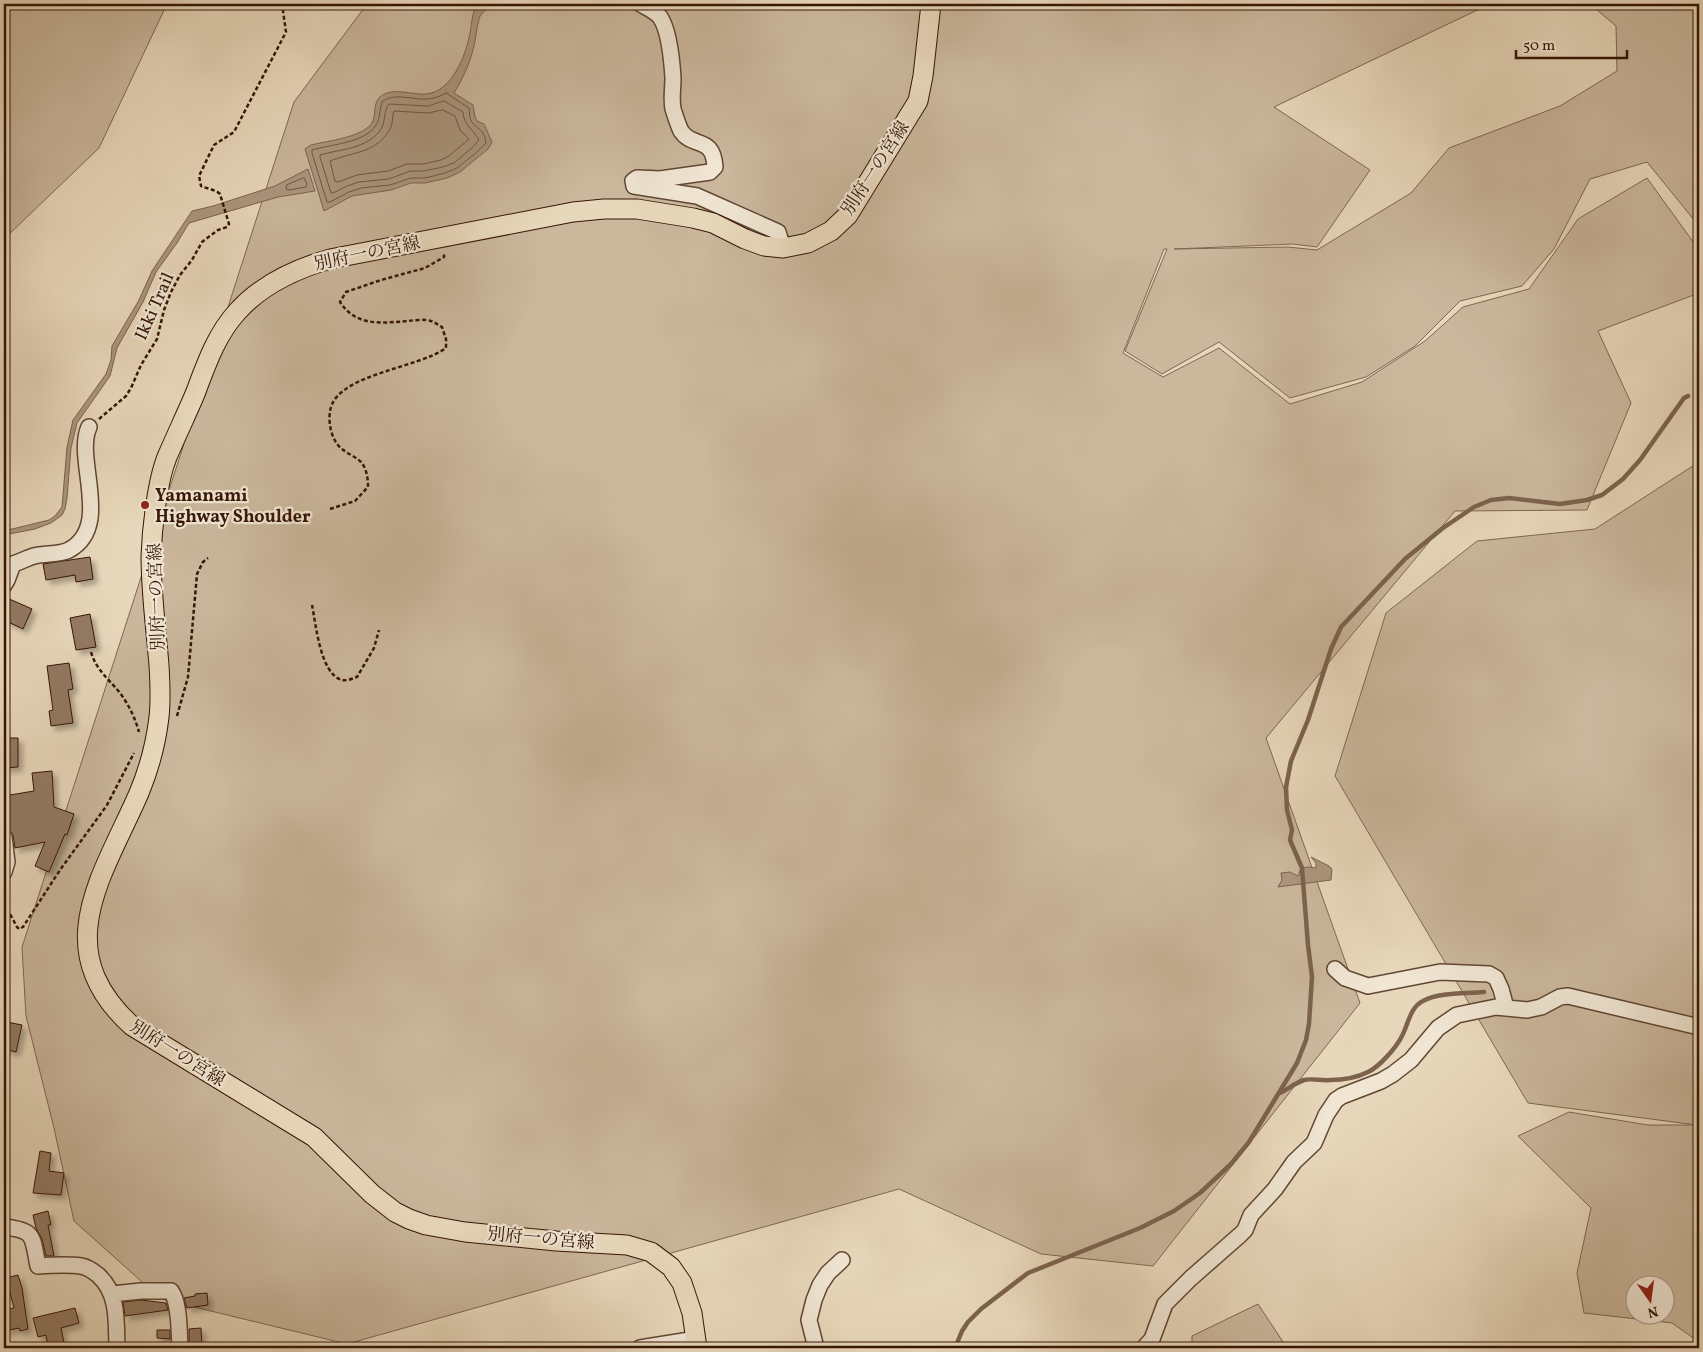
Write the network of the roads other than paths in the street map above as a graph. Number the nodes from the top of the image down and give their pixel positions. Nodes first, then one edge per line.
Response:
1 (641, 4) edge
2 (931, 4) edge
3 (783, 248) junction
4 (90, 427) road end
5 (4, 585) edge
6 (4, 837) edge
7 (4, 872) edge
8 (1335, 969) dead end
9 (1506, 1008) junction
10 (1699, 1027) edge
11 (4, 1227) edge
12 (842, 1260) dead end
13 (112, 1294) junction
14 (697, 1343) edge
15 (117, 1348) edge
16 (180, 1348) edge
17 (640, 1348) edge
18 (816, 1348) edge
19 (1144, 1348) edge

1 - 3 street
2 - 3 main road, 別府一の宮線
3 - 14 main road, 別府一の宮線
4 - 5 street
6 - 7 street
8 - 9 street
9 - 10 street
9 - 19 street
11 - 13 street
12 - 18 street
13 - 15 street
13 - 16 street
14 - 17 street

